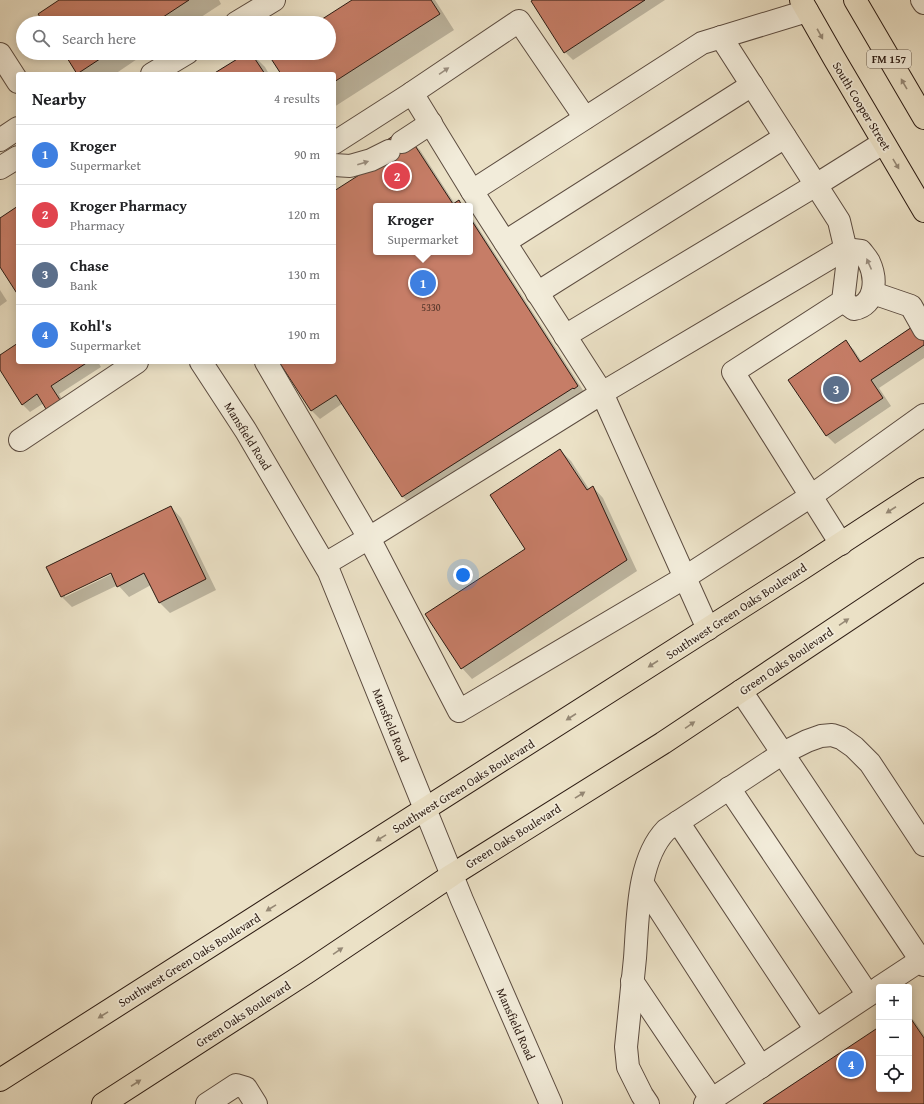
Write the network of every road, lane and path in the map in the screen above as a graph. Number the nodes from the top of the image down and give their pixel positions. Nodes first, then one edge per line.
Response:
1 (855, 0) edge
2 (922, 0) edge
3 (266, 2) edge
4 (924, 3) edge
5 (804, 5) edge
6 (246, 16) edge
7 (721, 37) junction
8 (0, 54) edge
9 (175, 60) edge
10 (155, 72) edge
11 (16, 79) edge
12 (752, 85) junction
13 (412, 93) junction
14 (585, 118) junction
15 (924, 118) edge
16 (431, 123) junction
17 (16, 129) edge
18 (785, 137) junction
19 (0, 140) edge
20 (336, 142) edge
21 (884, 143) junction
22 (16, 158) edge
23 (336, 165) edge
24 (0, 168) edge
25 (816, 185) junction
26 (472, 191) junction
27 (924, 211) edge
28 (505, 242) junction
29 (846, 249) junction
30 (537, 292) junction
31 (873, 293) junction
32 (843, 301) junction
33 (924, 329) edge
34 (565, 336) junction
35 (134, 364) edge
36 (202, 364) edge
37 (267, 364) edge
38 (602, 393) junction
39 (924, 414) edge
40 (20, 440) dead end
41 (924, 489) edge
42 (811, 496) junction
43 (369, 538) junction
44 (841, 544) junction
45 (325, 564) junction
46 (923, 571) edge
47 (684, 578) junction
48 (708, 629) junction
49 (741, 691) junction
50 (783, 753) junction
51 (730, 788) junction
52 (426, 809) junction
53 (678, 822) junction
54 (921, 834) edge
55 (452, 875) junction
56 (643, 884) junction
57 (923, 961) edge
58 (632, 981) junction
59 (886, 984) edge
60 (876, 990) edge
61 (816, 1030) junction
62 (761, 1067) junction
63 (0, 1080) edge
64 (111, 1102) edge
65 (709, 1102) edge
66 (207, 1104) edge
67 (256, 1104) edge
68 (551, 1104) edge
69 (648, 1104) edge

15 -> 1 main road, FM 157
2 - 4 street
3 - 6 street
5 - 7 street
5 -> 21 main road, South Cooper Street
7 - 12 street
7 - 14 street
8 - 11 street
9 - 10 street
12 - 18 street
12 - 28 street
13 -> 14 street
13 - 16 street
13 - 20 street
14 - 26 street
23 -> 16 street
16 - 26 street
17 - 19 street
18 - 25 street
18 - 30 street
21 - 25 street
21 -> 27 main road, South Cooper Street
22 - 24 street
25 - 29 street
25 - 34 street
26 - 28 street
28 - 30 street
31 -> 29 street
29 - 32 street
29 - 38 street
30 - 34 street
31 - 32 street
31 - 33 street
32 - 42 street
34 - 38 street
35 - 40 street
36 - 45 street, Mansfield Road
37 - 43 street
38 - 43 street
38 - 47 street
39 - 42 street
41 -> 44 main road, Southwest Green Oaks Boulevard
42 - 44 street
42 - 47 street
43 - 45 street
43 - 47 street
44 - 48 main road, Southwest Green Oaks Boulevard
45 - 52 street, Mansfield Road
49 -> 46 main road, Green Oaks Boulevard
47 - 48 street
48 -> 52 main road, Southwest Green Oaks Boulevard
49 - 50 street
55 -> 49 main road, Green Oaks Boulevard
50 - 51 street
50 - 54 street
50 - 57 street
51 - 53 street
51 - 60 street
52 - 55 street, Mansfield Road
52 -> 63 main road, Southwest Green Oaks Boulevard
53 - 56 street
53 - 61 street
64 -> 55 main road, Green Oaks Boulevard
55 - 68 street, Mansfield Road
56 - 58 street
56 - 62 street
57 - 59 street
58 - 65 street
58 - 69 street
60 - 61 street
61 - 62 street
62 - 65 street
66 - 67 street

